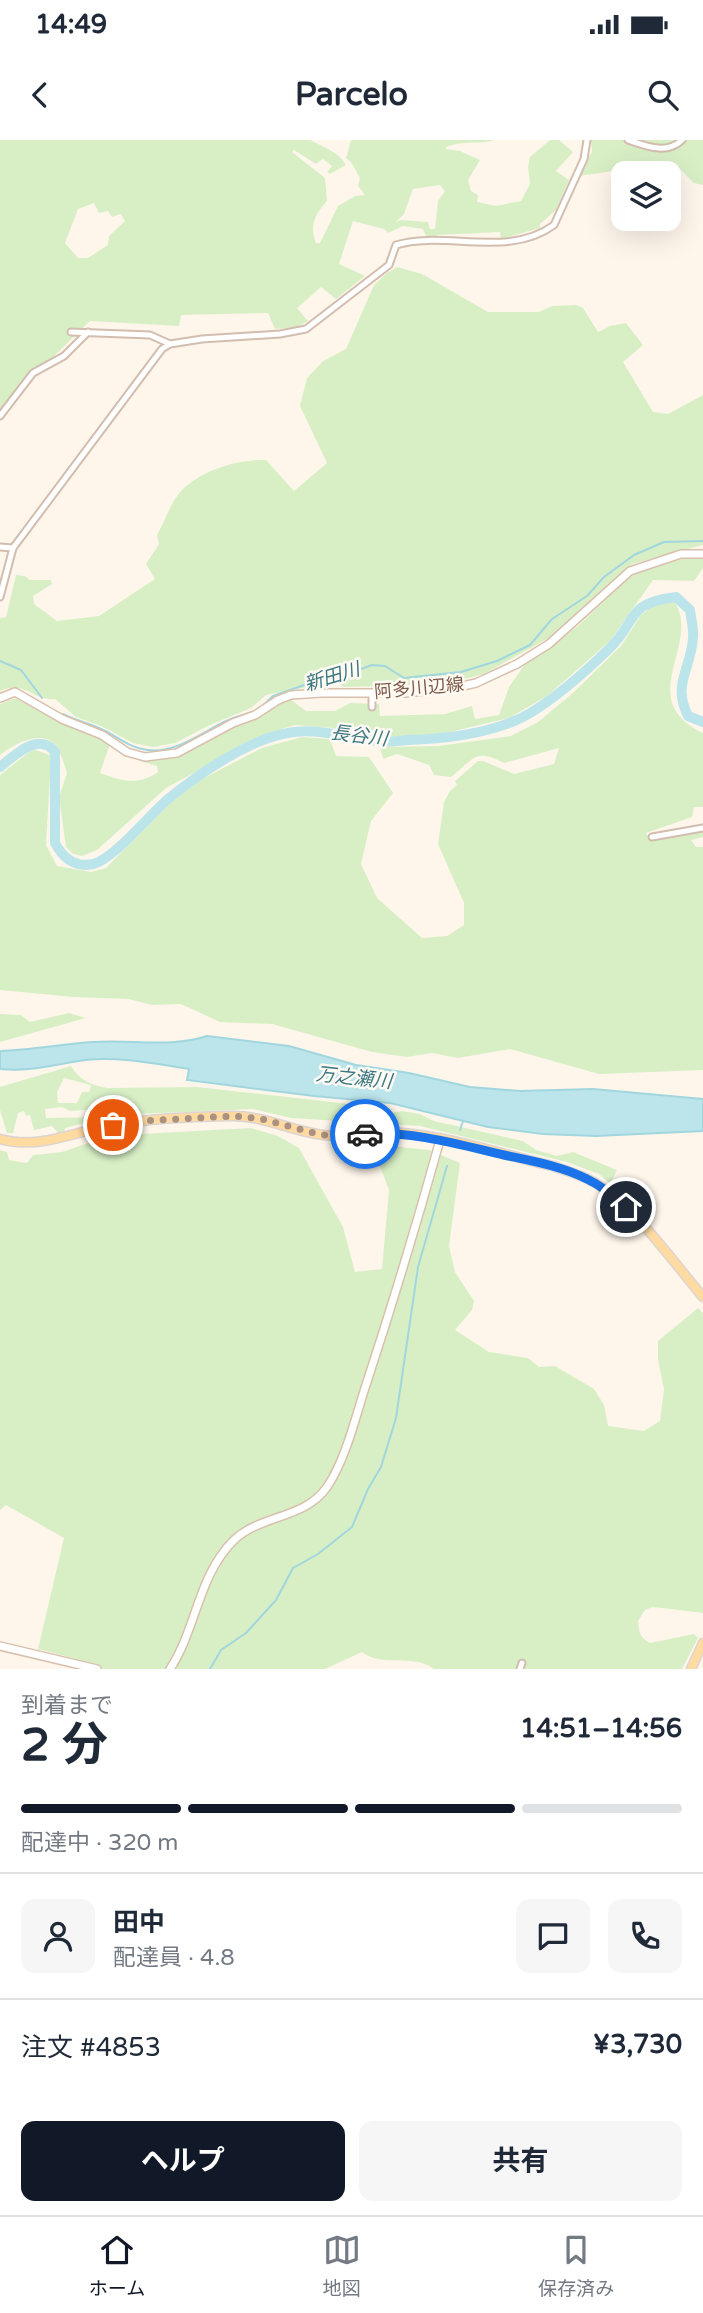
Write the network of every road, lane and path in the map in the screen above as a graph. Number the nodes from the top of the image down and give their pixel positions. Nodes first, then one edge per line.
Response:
1 (587, 140) edge
2 (628, 140) edge
3 (682, 140) edge
4 (71, 332) dead end
5 (88, 332) junction
6 (170, 344) junction
7 (0, 415) edge
8 (0, 547) edge
9 (13, 548) junction
10 (703, 554) edge
11 (0, 597) edge
12 (372, 693) junction
13 (0, 698) edge
14 (372, 707) dead end
15 (703, 828) edge
16 (652, 837) dead end
17 (0, 1139) edge
18 (440, 1140) junction
19 (703, 1297) edge
20 (703, 1643) edge
21 (0, 1646) edge
22 (74, 1667) edge
23 (97, 1669) edge
24 (170, 1669) edge
25 (691, 1669) edge

1 - 6 street
2 - 3 street
4 - 5 street
5 - 6 street
5 - 7 street
6 - 9 street
8 - 9 street
9 - 11 street
10 - 12 main road, 阿多川辺線
12 - 13 main road, 阿多川辺線
12 - 14 street
15 - 16 street
17 - 18 main road
18 - 19 main road
18 - 24 main road
20 - 25 main road
21 - 22 main road
22 - 23 main road

